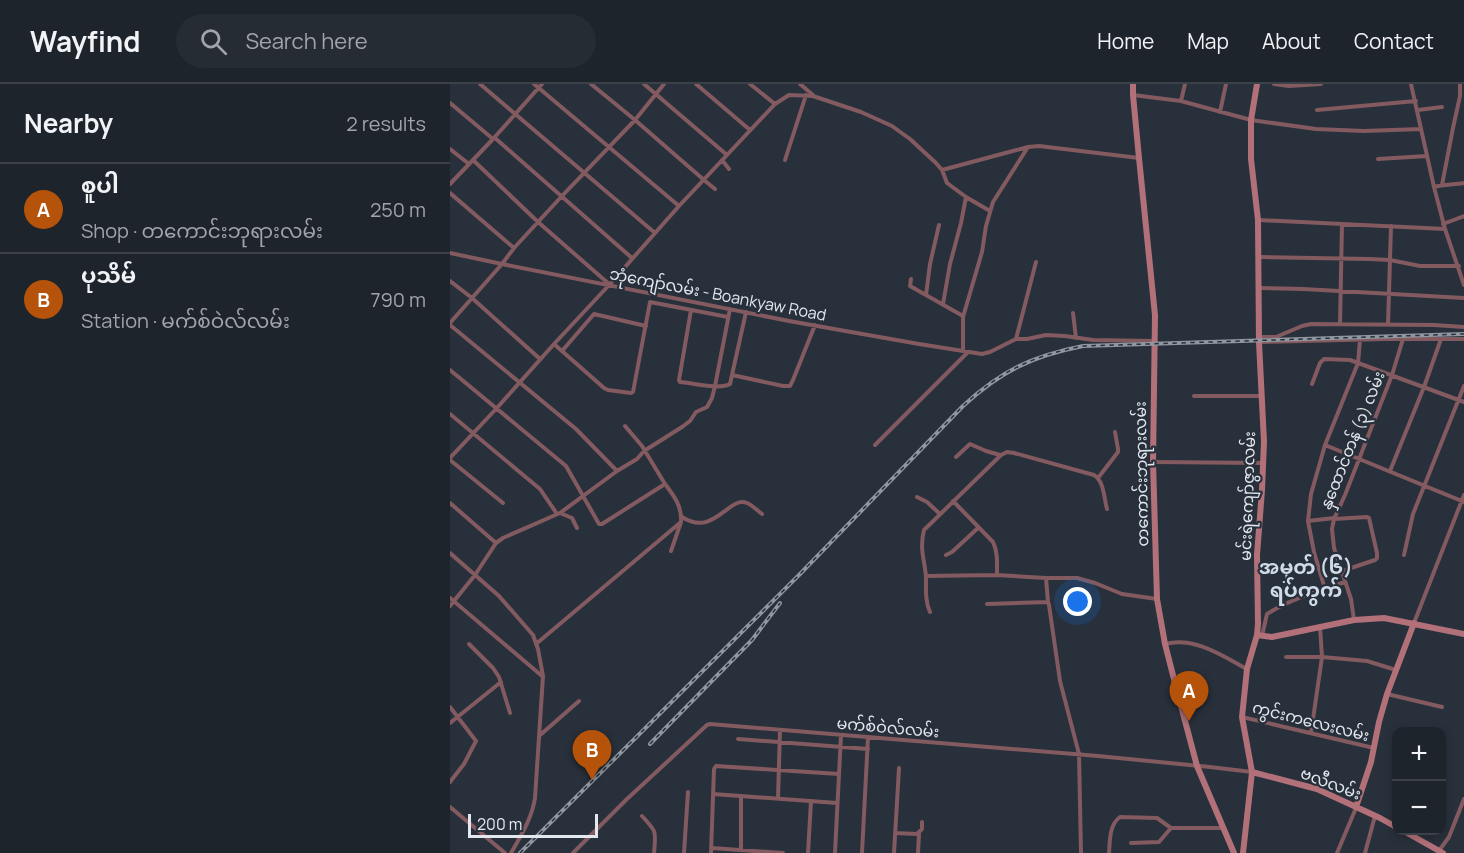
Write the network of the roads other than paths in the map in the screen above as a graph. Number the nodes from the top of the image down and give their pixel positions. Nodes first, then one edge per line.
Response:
1 (480, 84) edge
2 (591, 84) edge
3 (644, 84) edge
4 (664, 84) edge
5 (696, 84) edge
6 (750, 84) edge
7 (800, 84) edge
8 (1133, 84) edge
9 (1185, 84) edge
10 (1226, 84) edge
11 (1257, 84) edge
12 (1274, 84) edge
13 (1322, 84) edge
14 (1411, 84) edge
15 (1460, 84) edge
16 (538, 85) edge
17 (656, 94) junction
18 (806, 95) junction
19 (1133, 95) junction
20 (813, 96) junction
21 (1181, 101) junction
22 (1416, 101) junction
23 (450, 103) edge
24 (775, 104) junction
25 (1442, 107) dead end
26 (1317, 110) dead end
27 (1418, 110) junction
28 (1220, 112) junction
29 (516, 114) junction
30 (635, 120) junction
31 (1251, 120) junction
32 (1421, 129) junction
33 (750, 130) junction
34 (494, 139) junction
35 (609, 147) junction
36 (1028, 147) junction
37 (450, 149) edge
38 (727, 155) junction
39 (1427, 156) junction
40 (1138, 158) junction
41 (1378, 159) dead end
42 (722, 160) junction
43 (785, 160) dead end
44 (471, 162) junction
45 (729, 169) dead end
46 (942, 170) junction
47 (585, 173) junction
48 (704, 180) junction
49 (1464, 183) edge
50 (450, 184) edge
51 (1442, 185) junction
52 (1434, 187) junction
53 (715, 189) dead end
54 (450, 193) edge
55 (561, 197) junction
56 (966, 197) junction
57 (679, 206) junction
58 (990, 211) junction
59 (1464, 216) edge
60 (1257, 220) junction
61 (538, 222) junction
62 (1342, 224) junction
63 (1443, 224) junction
64 (939, 225) dead end
65 (1391, 226) junction
66 (1445, 229) junction
67 (655, 233) junction
68 (514, 248) junction
69 (450, 253) edge
70 (632, 258) junction
71 (1258, 258) junction
72 (1341, 258) junction
73 (1390, 260) junction
74 (1036, 262) dead end
75 (502, 264) junction
76 (1459, 266) junction
77 (911, 279) dead end
78 (450, 281) edge
79 (610, 285) junction
80 (1464, 285) edge
81 (1258, 288) junction
82 (1340, 292) junction
83 (652, 293) junction
84 (1389, 294) junction
85 (926, 295) junction
86 (472, 298) junction
87 (1464, 298) edge
88 (651, 302) junction
89 (943, 304) junction
90 (587, 308) junction
91 (730, 309) junction
92 (691, 310) junction
93 (746, 312) junction
94 (1073, 313) dead end
95 (594, 314) junction
96 (963, 316) junction
97 (728, 317) junction
98 (450, 324) edge
99 (1340, 324) junction
100 (815, 325) junction
101 (1388, 325) junction
102 (646, 326) junction
103 (1464, 327) edge
104 (1076, 338) junction
105 (1016, 339) junction
106 (1259, 339) junction
107 (1360, 339) junction
108 (1403, 339) junction
109 (1441, 339) junction
110 (1464, 339) edge
111 (1154, 341) junction
112 (554, 344) junction
113 (562, 351) junction
114 (966, 352) junction
115 (540, 359) junction
116 (1358, 363) junction
117 (450, 370) edge
118 (732, 375) junction
119 (1392, 375) junction
120 (520, 383) junction
121 (1312, 384) dead end
122 (715, 386) junction
123 (1464, 386) edge
124 (1424, 387) junction
125 (1194, 396) dead end
126 (1262, 396) junction
127 (1462, 401) edge
128 (496, 409) junction
129 (450, 414) edge
130 (625, 426) dead end
131 (1115, 432) dead end
132 (473, 434) junction
133 (875, 445) dead end
134 (1325, 445) junction
135 (644, 451) junction
136 (1001, 455) junction
137 (956, 457) dead end
138 (450, 459) edge
139 (1359, 460) junction
140 (1153, 462) junction
141 (1264, 463) junction
142 (617, 471) junction
143 (1390, 471) junction
144 (1098, 478) junction
145 (665, 484) junction
146 (1424, 486) junction
147 (1464, 495) edge
148 (582, 496) junction
149 (918, 497) dead end
150 (952, 501) junction
151 (1463, 501) edge
152 (450, 503) edge
153 (503, 503) dead end
154 (1107, 509) dead end
155 (558, 513) junction
156 (762, 514) dead end
157 (940, 514) junction
158 (682, 519) junction
159 (1334, 519) junction
160 (1308, 521) junction
161 (577, 528) dead end
162 (978, 528) junction
163 (496, 543) junction
164 (671, 551) dead end
165 (450, 553) edge
166 (946, 555) dead end
167 (1404, 555) dead end
168 (1342, 571) junction
169 (475, 575) junction
170 (997, 575) junction
171 (926, 576) junction
172 (1046, 578) junction
173 (1346, 582) junction
174 (1325, 589) junction
175 (1157, 599) junction
176 (452, 600) edge
177 (1048, 602) junction
178 (987, 604) dead end
179 (450, 606) edge
180 (930, 612) dead end
181 (1354, 620) junction
182 (1414, 623) junction
183 (1320, 627) junction
184 (1464, 633) edge
185 (1259, 636) junction
186 (469, 644) dead end
187 (536, 644) junction
188 (1166, 644) junction
189 (1286, 657) dead end
190 (1322, 657) junction
191 (1247, 669) junction
192 (1396, 670) junction
193 (543, 676) junction
194 (501, 682) junction
195 (1387, 694) junction
196 (579, 701) dead end
197 (450, 707) edge
198 (1442, 707) dead end
199 (510, 713) dead end
200 (458, 716) junction
201 (1242, 717) junction
202 (450, 723) edge
203 (780, 730) junction
204 (1311, 732) junction
205 (842, 735) junction
206 (538, 736) junction
207 (868, 737) junction
208 (738, 739) dead end
209 (779, 741) junction
210 (840, 748) junction
211 (868, 749) junction
212 (1374, 749) junction
213 (1079, 754) junction
214 (1197, 766) junction
215 (899, 768) dead end
216 (779, 770) junction
217 (1252, 772) junction
218 (839, 774) junction
219 (450, 782) edge
220 (688, 792) dead end
221 (713, 794) junction
222 (741, 796) junction
223 (778, 799) junction
224 (1464, 799) edge
225 (810, 801) junction
226 (837, 803) junction
227 (450, 807) edge
228 (1356, 807) junction
229 (642, 816) dead end
230 (1375, 816) junction
231 (922, 822) dead end
232 (1392, 825) edge
233 (1171, 828) junction
234 (1224, 828) junction
235 (895, 833) junction
236 (919, 833) junction
237 (1409, 835) edge
238 (1131, 843) dead end
239 (741, 850) junction
240 (711, 851) edge
241 (1439, 852) edge
242 (505, 853) edge
243 (511, 853) edge
244 (573, 853) edge
245 (654, 853) edge
246 (684, 853) edge
247 (783, 853) edge
248 (808, 853) edge
249 (835, 853) edge
250 (862, 853) edge
251 (894, 853) edge
252 (918, 853) edge
253 (1081, 853) edge
254 (1109, 853) edge
255 (1234, 853) edge
256 (1243, 853) edge
257 (1337, 853) edge
258 (1365, 853) edge

1 - 29 street
2 - 30 street
3 - 17 street
4 - 17 street
5 - 33 street
6 - 24 street
7 - 20 street
8 - 19 street, တကောင်းဘုရားလမ်း
9 - 21 street
10 - 28 street
11 - 31 street, မင်းရဲကျော်ဇွာလမ်း
12 - 13 street
14 - 22 street
15 - 51 street
16 - 29 street
16 - 35 street
17 - 30 street
17 - 38 street
18 - 20 street
18 - 24 street
18 - 43 street
19 - 21 street
19 - 40 street, တကောင်းဘုရားလမ်း
20 - 46 street
21 - 28 street
22 - 26 street
22 - 27 street
23 - 34 street
24 - 33 street
25 - 27 street
27 - 32 street
28 - 31 street
29 - 34 street
29 - 47 street
30 - 35 street
30 - 48 street
31 - 32 street
31 - 60 street, မင်းရဲကျော်ဇွာလမ်း
32 - 39 street
33 - 38 street
34 - 44 street
34 - 55 street
35 - 47 street
35 - 57 street
36 - 40 street
36 - 46 street
36 - 58 street
37 - 44 street
38 - 42 street
39 - 41 street
39 - 52 street
40 - 111 street, တကောင်းဘုရားလမ်း
42 - 45 street
42 - 48 street
44 - 50 street
44 - 61 street
46 - 56 street
47 - 55 street
47 - 67 street
48 - 53 street
48 - 57 street
49 - 51 street
51 - 52 street
52 - 63 street
54 - 68 street
55 - 61 street
55 - 70 street
56 - 58 street
56 - 89 street
57 - 67 street
58 - 96 street
59 - 63 street
60 - 62 street
60 - 71 street, မင်းရဲကျော်ဇွာလမ်း
61 - 68 street
61 - 79 street
62 - 65 street
62 - 72 street
63 - 66 street
64 - 85 street
65 - 66 street
65 - 73 street
66 - 76 street
67 - 70 street
68 - 75 street
69 - 75 street, ဘုံကျော်လမ်း - Boankyaw Road
70 - 79 street
71 - 72 street
71 - 81 street, မင်းရဲကျော်ဇွာလမ်း
72 - 73 street
72 - 82 street
73 - 76 street
73 - 84 street
74 - 105 street
75 - 79 street, ဘုံကျော်လမ်း - Boankyaw Road
75 - 86 street
76 - 80 street
77 - 85 street
78 - 86 street
79 - 83 street, ဘုံကျော်လမ်း - Boankyaw Road
79 - 90 street
81 - 82 street
81 - 106 street, မင်းရဲကျော်ဇွာလမ်း
82 - 84 street
82 - 99 street
83 - 88 street
83 - 91 street, ဘုံကျော်လမ်း - Boankyaw Road
84 - 87 street
84 - 101 street
85 - 89 street
86 - 98 street
86 - 115 street
88 - 92 street
88 - 102 street
89 - 96 street
90 - 95 street
90 - 112 street
91 - 93 street, ဘုံကျော်လမ်း - Boankyaw Road
91 - 97 street
92 - 97 street
92 - 122 street
93 - 100 street, ဘုံကျော်လမ်း - Boankyaw Road
93 - 118 street
94 - 104 street
95 - 102 street
95 - 113 street
96 - 114 street
97 - 122 street
98 - 120 street
99 - 101 street
99 - 106 street
100 - 114 street, ဘုံကျော်လမ်း - Boankyaw Road
100 - 118 street
101 - 103 street
102 - 113 street
104 - 105 street
104 - 111 street
105 - 114 street, ဘုံကျော်လမ်း - Boankyaw Road
106 - 107 street
106 - 126 street, မင်းရဲကျော်ဇွာလမ်း
107 - 108 street
107 - 116 street
108 - 109 street
108 - 119 street, နှထောင်တန် (၃) လမ်း
109 - 110 street
109 - 124 street
111 - 140 street, တကောင်းဘုရားလမ်း
112 - 113 street
112 - 115 street
114 - 133 street
115 - 120 street
116 - 119 street
116 - 121 street
116 - 134 street
117 - 128 street
118 - 122 street
119 - 124 street
119 - 139 street, နှထောင်တန် (၃) လမ်း
120 - 128 street
120 - 142 street
122 - 135 street
123 - 127 street
124 - 127 street
124 - 143 street
125 - 126 street
126 - 141 street, မင်းရဲကျော်ဇွာလမ်း
127 - 146 street
128 - 132 street
128 - 148 street
129 - 132 street
130 - 135 street
131 - 144 street
132 - 138 street
132 - 155 street
134 - 139 street
134 - 160 street
135 - 142 street
135 - 145 street
136 - 137 street
136 - 144 street
136 - 150 street
138 - 153 street
139 - 143 street
139 - 159 street, နှထောင်တန် (၃) လမ်း
140 - 141 street
140 - 175 street, တကောင်းဘုရားလမ်း
141 - 185 street, မင်းရဲကျော်ဇွာလမ်း
142 - 148 street
143 - 146 street
144 - 154 street
145 - 148 street
145 - 158 street
146 - 151 street
146 - 167 street
147 - 151 street
148 - 155 street
149 - 157 street
150 - 157 street
150 - 162 street
151 - 182 street
152 - 163 street
155 - 161 street
155 - 163 street
156 - 158 street
157 - 171 street
158 - 164 street
158 - 187 street
159 - 160 street
159 - 168 street, နှထောင်တန် (၃) လမ်း
159 - 168 street
160 - 174 street
162 - 166 street
162 - 170 street
163 - 169 street
165 - 169 street
168 - 173 street, နှထောင်တန် (၃) လမ်း
169 - 176 street
169 - 187 street
170 - 171 street
170 - 172 street
171 - 180 street
172 - 175 street
172 - 177 street
173 - 174 street
173 - 181 street, နှထောင်တန် (၃) လမ်း
174 - 185 street
175 - 188 street, တကောင်းဘုရားလမ်း
176 - 179 street
176 - 193 street
177 - 178 street
177 - 213 street
181 - 182 street
181 - 183 street
182 - 184 street
182 - 192 street
183 - 185 street
183 - 190 street
185 - 191 street, မင်းရဲကျော်ဇွာလမ်း
186 - 194 street
187 - 193 street
188 - 191 street
188 - 214 street, တကောင်းဘုရားလမ်း
189 - 190 street
190 - 192 street
190 - 204 street
191 - 201 street, မင်းရဲကျော်ဇွာလမ်း
192 - 195 street
193 - 206 street
194 - 199 street
194 - 200 street
195 - 198 street
195 - 212 street
196 - 206 street
197 - 200 street
200 - 202 street
200 - 219 street
201 - 204 street, ကွင်းကလေးလမ်း
201 - 217 street, မင်းရဲကျော်ဇွာလမ်း
203 - 205 street, မက်စ်ဝဲလ်လမ်း
203 - 209 street
203 - 244 street, မက်စ်ဝဲလ်လမ်း
204 - 212 street, ကွင်းကလေးလမ်း
205 - 207 street, မက်စ်ဝဲလ်လမ်း
205 - 210 street
206 - 243 street
207 - 211 street
207 - 213 street, မက်စ်ဝဲလ်လမ်း
208 - 209 street
209 - 210 street
209 - 216 street
210 - 211 street
210 - 218 street
211 - 250 street
212 - 228 street
213 - 214 street, မက်စ်ဝဲလ်လမ်း
213 - 253 street
214 - 217 street, မက်စ်ဝဲလ်လမ်း
214 - 234 street, တကောင်းဘုရားလမ်း
215 - 235 street
216 - 218 street
216 - 221 street
216 - 223 street
217 - 228 street, ဗလီလမ်း
217 - 256 street, မင်းရဲကျော်ဇွာလမ်း
218 - 226 street
220 - 246 street
221 - 222 street
221 - 240 street
222 - 223 street
222 - 239 street
223 - 225 street
224 - 241 street
225 - 226 street
225 - 248 street
226 - 249 street
227 - 242 street
228 - 230 street, ဗလီလမ်း
228 - 257 street
229 - 245 street
230 - 232 street, ဗလီလမ်း
230 - 258 street
231 - 236 street
233 - 234 street
233 - 238 street
233 - 254 street
234 - 255 street, တကောင်းဘုရားလမ်း
235 - 236 street
235 - 251 street
236 - 252 street
237 - 241 street
239 - 240 street
239 - 247 street

